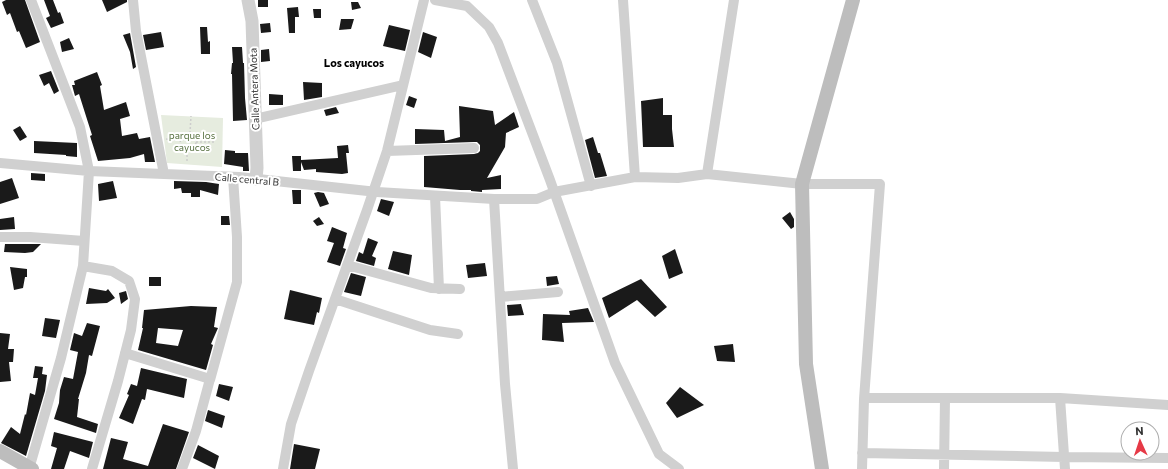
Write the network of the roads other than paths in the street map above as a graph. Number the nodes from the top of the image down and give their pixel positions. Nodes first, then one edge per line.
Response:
1 (31, 0) edge
2 (133, 0) edge
3 (248, 0) edge
4 (424, 0) edge
5 (435, 0) edge
6 (532, 0) edge
7 (623, 0) edge
8 (734, 0) edge
9 (853, 0) edge
10 (403, 85) junction
11 (255, 119) junction
12 (474, 148) dead end
13 (387, 152) junction
14 (0, 163) edge
15 (90, 171) junction
16 (164, 174) junction
17 (707, 174) junction
18 (233, 177) junction
19 (636, 177) junction
20 (256, 179) junction
21 (802, 184) junction
22 (591, 186) junction
23 (554, 192) junction
24 (435, 196) junction
25 (494, 199) junction
26 (0, 237) edge
27 (84, 241) junction
28 (347, 265) junction
29 (82, 266) junction
30 (439, 289) junction
31 (460, 289) dead end
32 (558, 292) dead end
33 (500, 298) junction
34 (334, 300) junction
35 (458, 334) dead end
36 (125, 353) junction
37 (210, 380) junction
38 (864, 398) junction
39 (945, 398) junction
40 (1060, 398) junction
41 (1168, 405) edge
42 (0, 450) edge
43 (862, 453) junction
44 (1064, 458) junction
45 (1168, 458) edge
46 (31, 469) edge
47 (92, 469) edge
48 (182, 469) edge
49 (282, 469) edge
50 (513, 469) edge
51 (679, 469) edge
52 (822, 469) edge
53 (862, 469) edge
54 (944, 469) edge
55 (1064, 469) edge

1 - 15 street
2 - 16 street
3 - 11 street, Calle Antera Mota
4 - 10 street
5 - 23 street
6 - 22 street
7 - 19 street
8 - 17 street
9 - 21 main road
10 - 11 street
10 - 13 street
11 - 20 street, Calle Antera Mota
12 - 13 street
13 - 28 street
14 - 15 street, Calle central B
15 - 16 street, Calle central B
15 - 27 street
16 - 18 street, Calle central B
17 - 19 street, Calle central B
17 - 21 street, Calle central B
18 - 20 street, Calle central B
18 - 37 street
19 - 22 street, Calle central B
20 - 24 street, Calle central B
21 - 38 street, Calle central B
21 - 52 main road
22 - 23 street, Calle central B
23 - 25 street, Calle central B
23 - 51 street
24 - 25 street, Calle central B
24 - 30 street
25 - 33 street
26 - 27 street
27 - 29 street
28 - 30 street
28 - 34 street
29 - 36 street
29 - 46 street
30 - 31 street
32 - 33 street
33 - 50 street
34 - 35 street
34 - 49 street
36 - 37 street
36 - 47 street
37 - 48 street
38 - 39 street
38 - 43 street
39 - 40 street
39 - 54 street
40 - 41 street
40 - 44 street
42 - 46 main road
43 - 44 street
43 - 53 street
44 - 45 street
44 - 55 street

